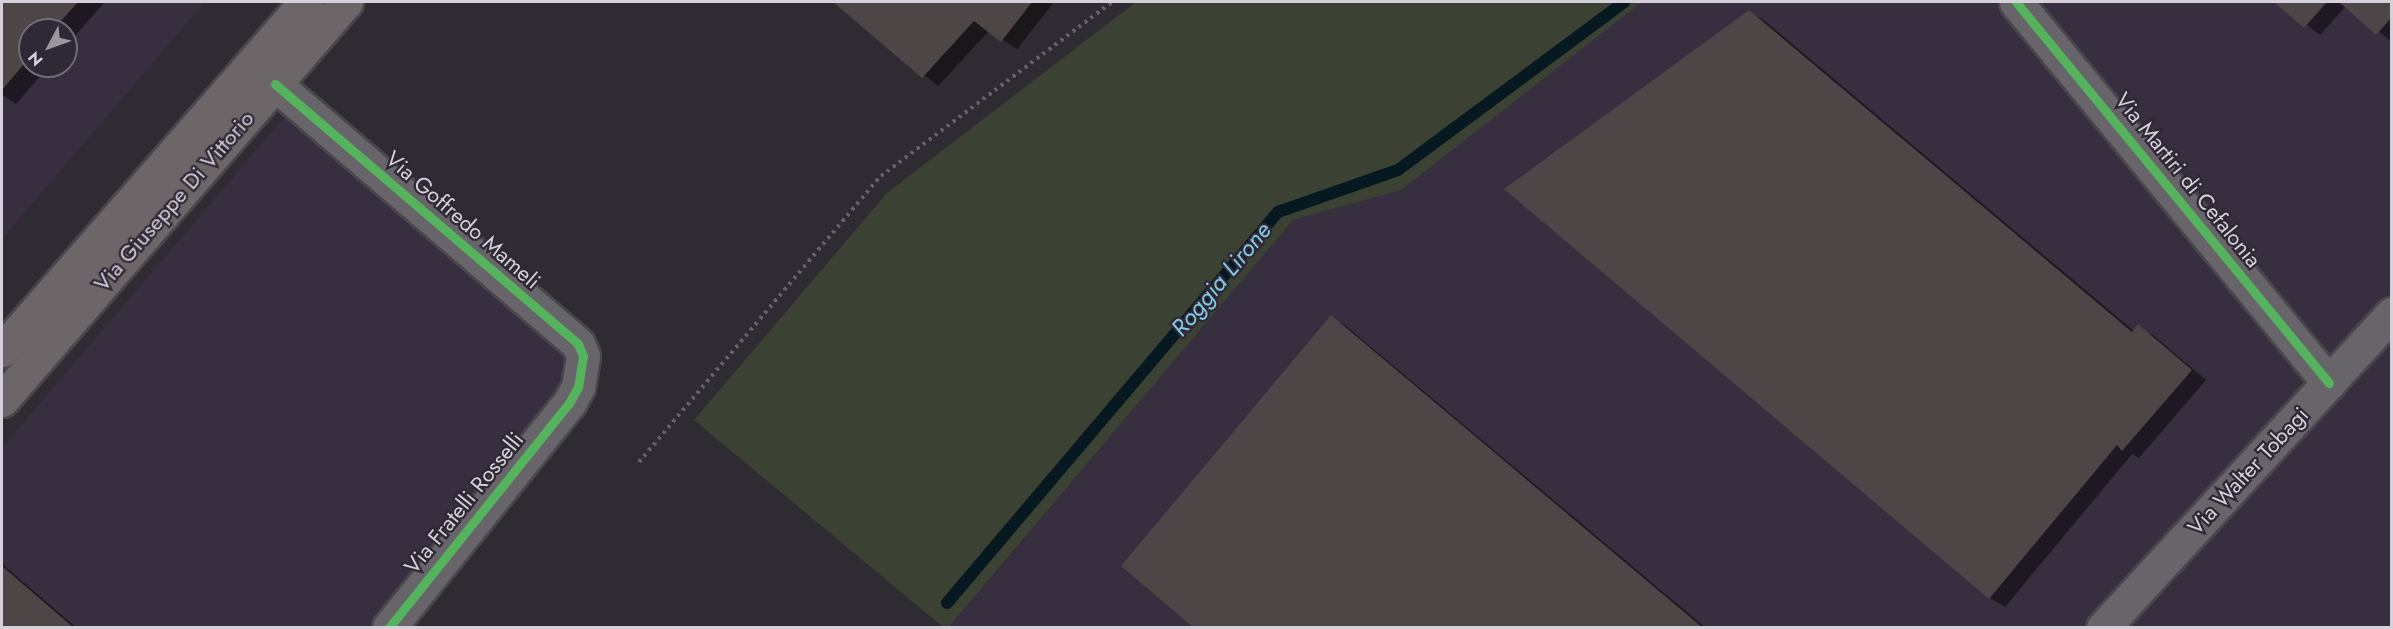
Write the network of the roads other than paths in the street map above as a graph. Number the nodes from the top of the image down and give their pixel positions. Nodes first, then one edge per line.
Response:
1 (306, 2) edge
2 (346, 2) edge
3 (2016, 2) edge
4 (275, 84) junction
5 (2391, 314) edge
6 (2, 350) edge
7 (2329, 383) junction
8 (2, 400) edge
9 (569, 403) joint
10 (389, 627) edge
11 (2103, 627) edge

1 - 6 main road, Via Giuseppe Di Vittorio
2 - 4 main road, Via Giuseppe Di Vittorio
3 - 7 street, Via Martiri di Cefalonia
4 - 8 main road, Via Giuseppe Di Vittorio
4 - 9 street, Via Goffredo Mameli
5 - 7 street, Via Walter Tobagi
7 - 11 street, Via Walter Tobagi
9 - 10 street, Via Fratelli Rosselli

